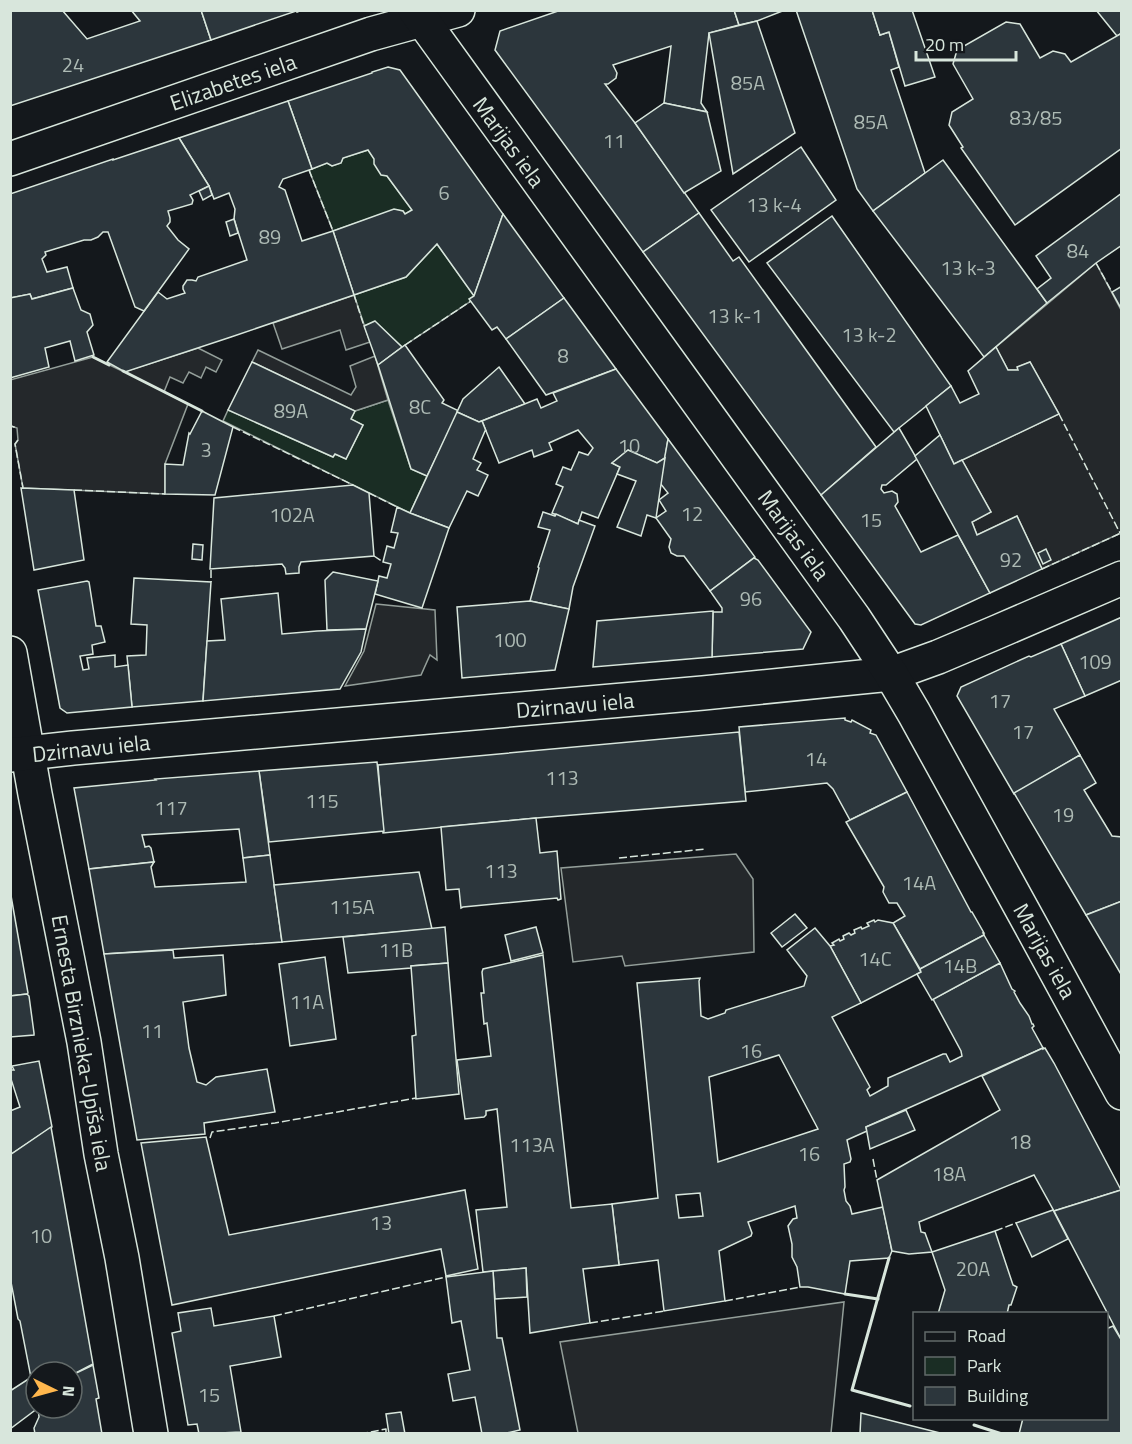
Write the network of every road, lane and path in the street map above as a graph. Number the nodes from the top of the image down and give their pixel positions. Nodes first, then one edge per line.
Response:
1 (458, 10) edge
2 (418, 15) edge
3 (10, 159) edge
4 (1122, 578) edge
5 (10, 653) edge
6 (891, 674) junction
7 (20, 755) edge
8 (1122, 1093) edge
9 (151, 1434) edge

1 - 2 street, Elizabetes iela
2 - 3 street, Elizabetes iela
2 - 6 street, Marijas iela
4 - 6 street, Dzirnavu iela
5 - 7 street, Ernesta Birznieka-Upīša iela
6 - 7 street, Dzirnavu iela
6 - 8 street, Marijas iela
7 - 9 street, Ernesta Birznieka-Upīša iela

